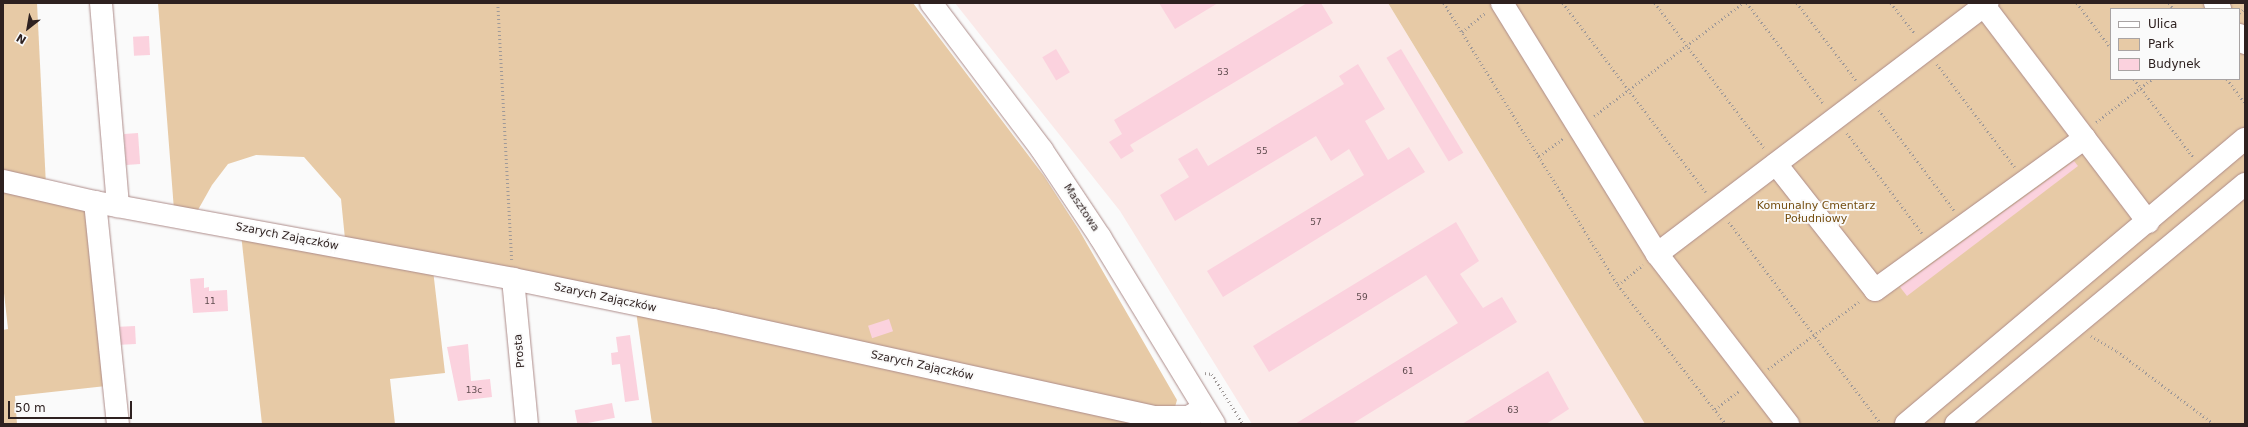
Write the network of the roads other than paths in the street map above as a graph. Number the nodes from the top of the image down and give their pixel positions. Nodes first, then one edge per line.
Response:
1 (101, 3) edge
2 (931, 3) edge
3 (1985, 4) edge
4 (1496, 5) edge
5 (2083, 135) junction
6 (2245, 139) edge
7 (1776, 164) junction
8 (3, 181) edge
9 (2245, 184) edge
10 (95, 202) junction
11 (118, 206) junction
12 (2148, 222) junction
13 (1657, 254) junction
14 (513, 279) junction
15 (1209, 416) edge
16 (118, 424) edge
17 (527, 424) edge
18 (1788, 424) edge
19 (1906, 424) edge
20 (1956, 424) edge

1 - 11 street
2 - 15 street, Masztowa
3 - 5 street
3 - 7 street
4 - 13 street
5 - 7 street
5 - 12 street
6 - 12 street
7 - 13 street
8 - 10 street, Szarych Zajączków
9 - 20 street
10 - 11 street, Szarych Zajączków
10 - 16 street
11 - 14 street, Szarych Zajączków
12 - 19 street
13 - 18 street
14 - 15 street, Szarych Zajączków
14 - 17 street, Prosta

